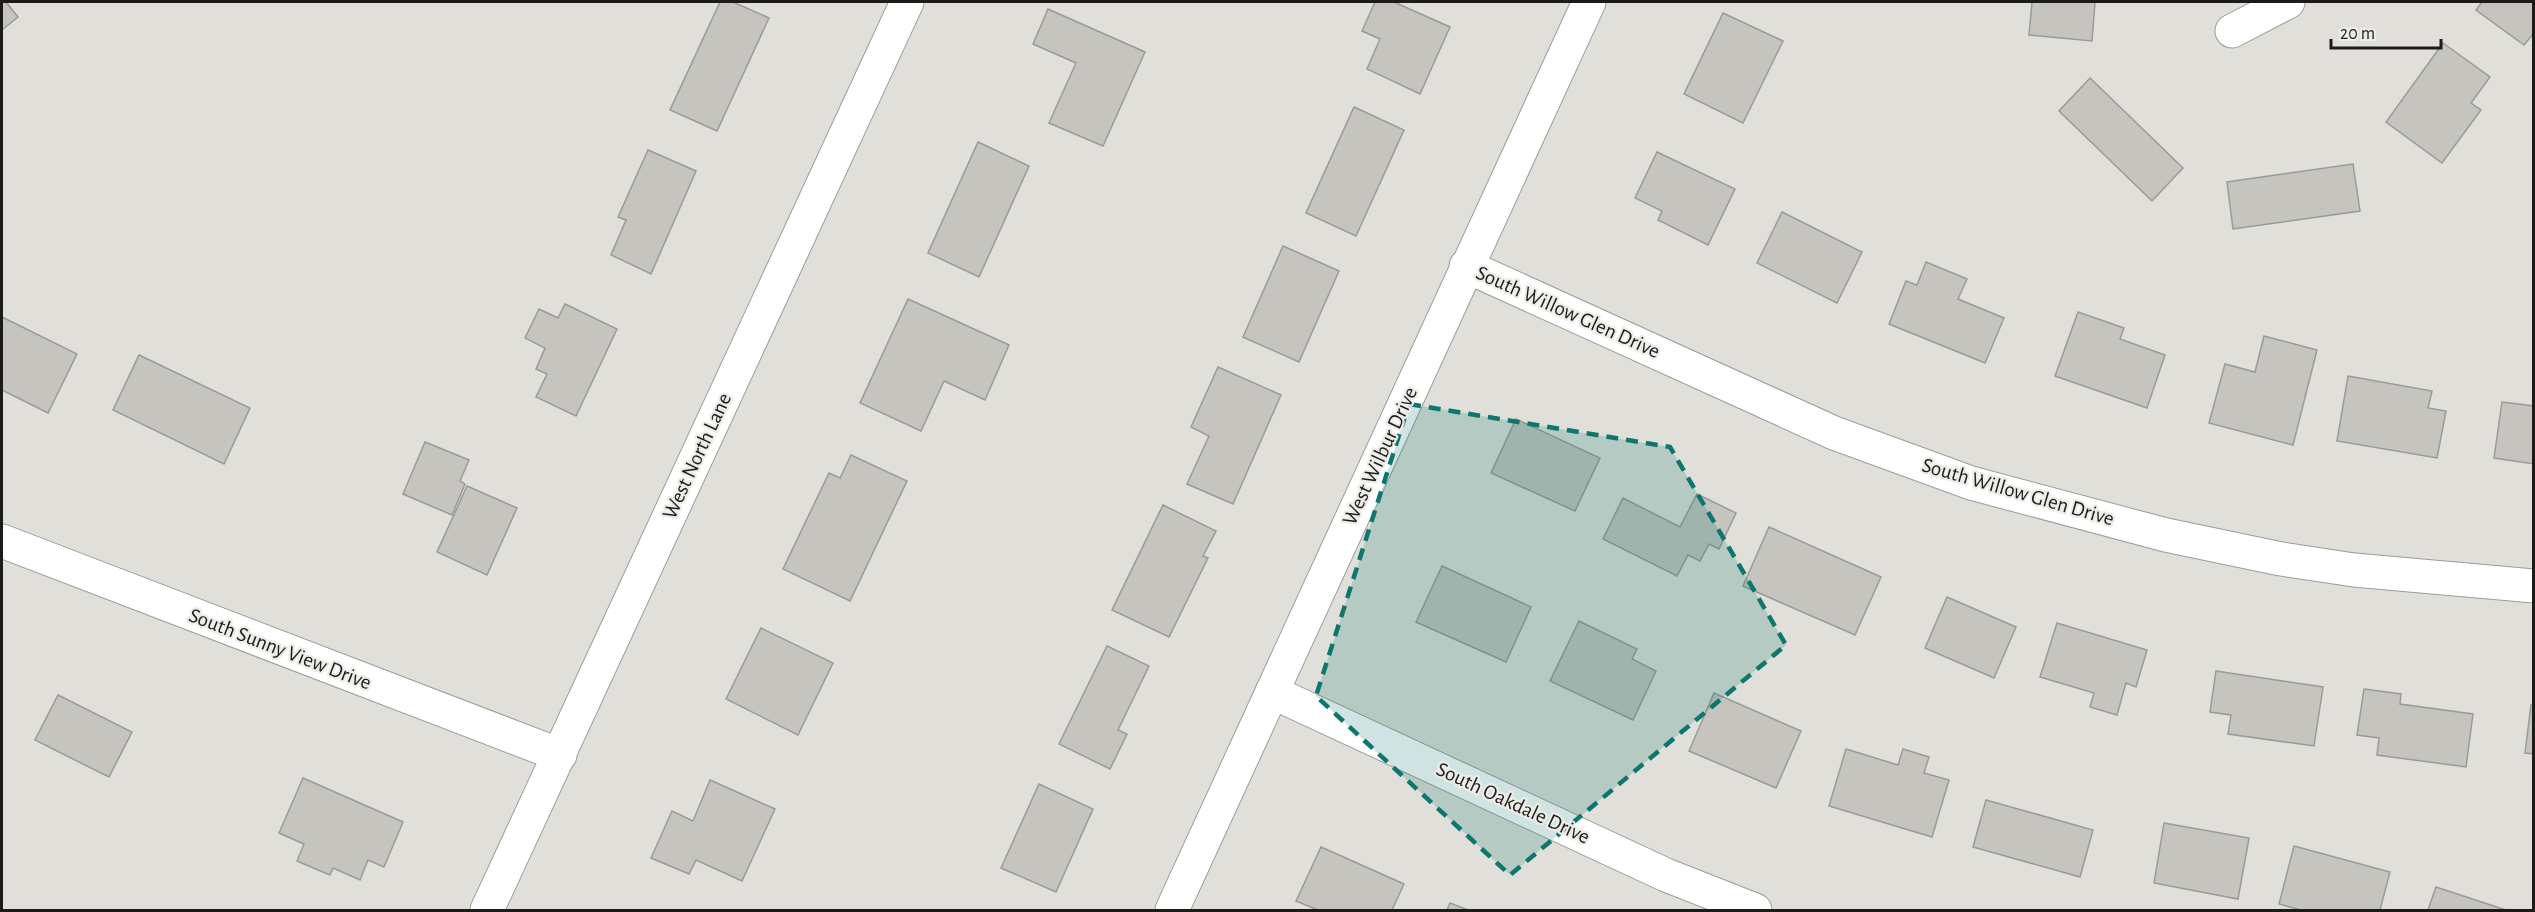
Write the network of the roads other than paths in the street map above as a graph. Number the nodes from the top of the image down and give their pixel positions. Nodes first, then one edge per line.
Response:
1 (907, 2) edge
2 (1589, 2) edge
3 (2288, 2) edge
4 (2232, 31) dead end
5 (1466, 266) junction
6 (2, 541) edge
7 (2534, 586) edge
8 (1272, 692) junction
9 (560, 755) junction
10 (487, 910) edge
11 (1172, 910) edge
12 (1755, 910) edge

1 - 9 street, West North Lane
2 - 5 street, West Wilbur Drive
3 - 4 street
5 - 7 street, South Willow Glen Drive
5 - 8 street, West Wilbur Drive
6 - 9 street, South Sunny View Drive
8 - 11 street, West Wilbur Drive
8 - 12 street, South Oakdale Drive
9 - 10 street, West North Lane

